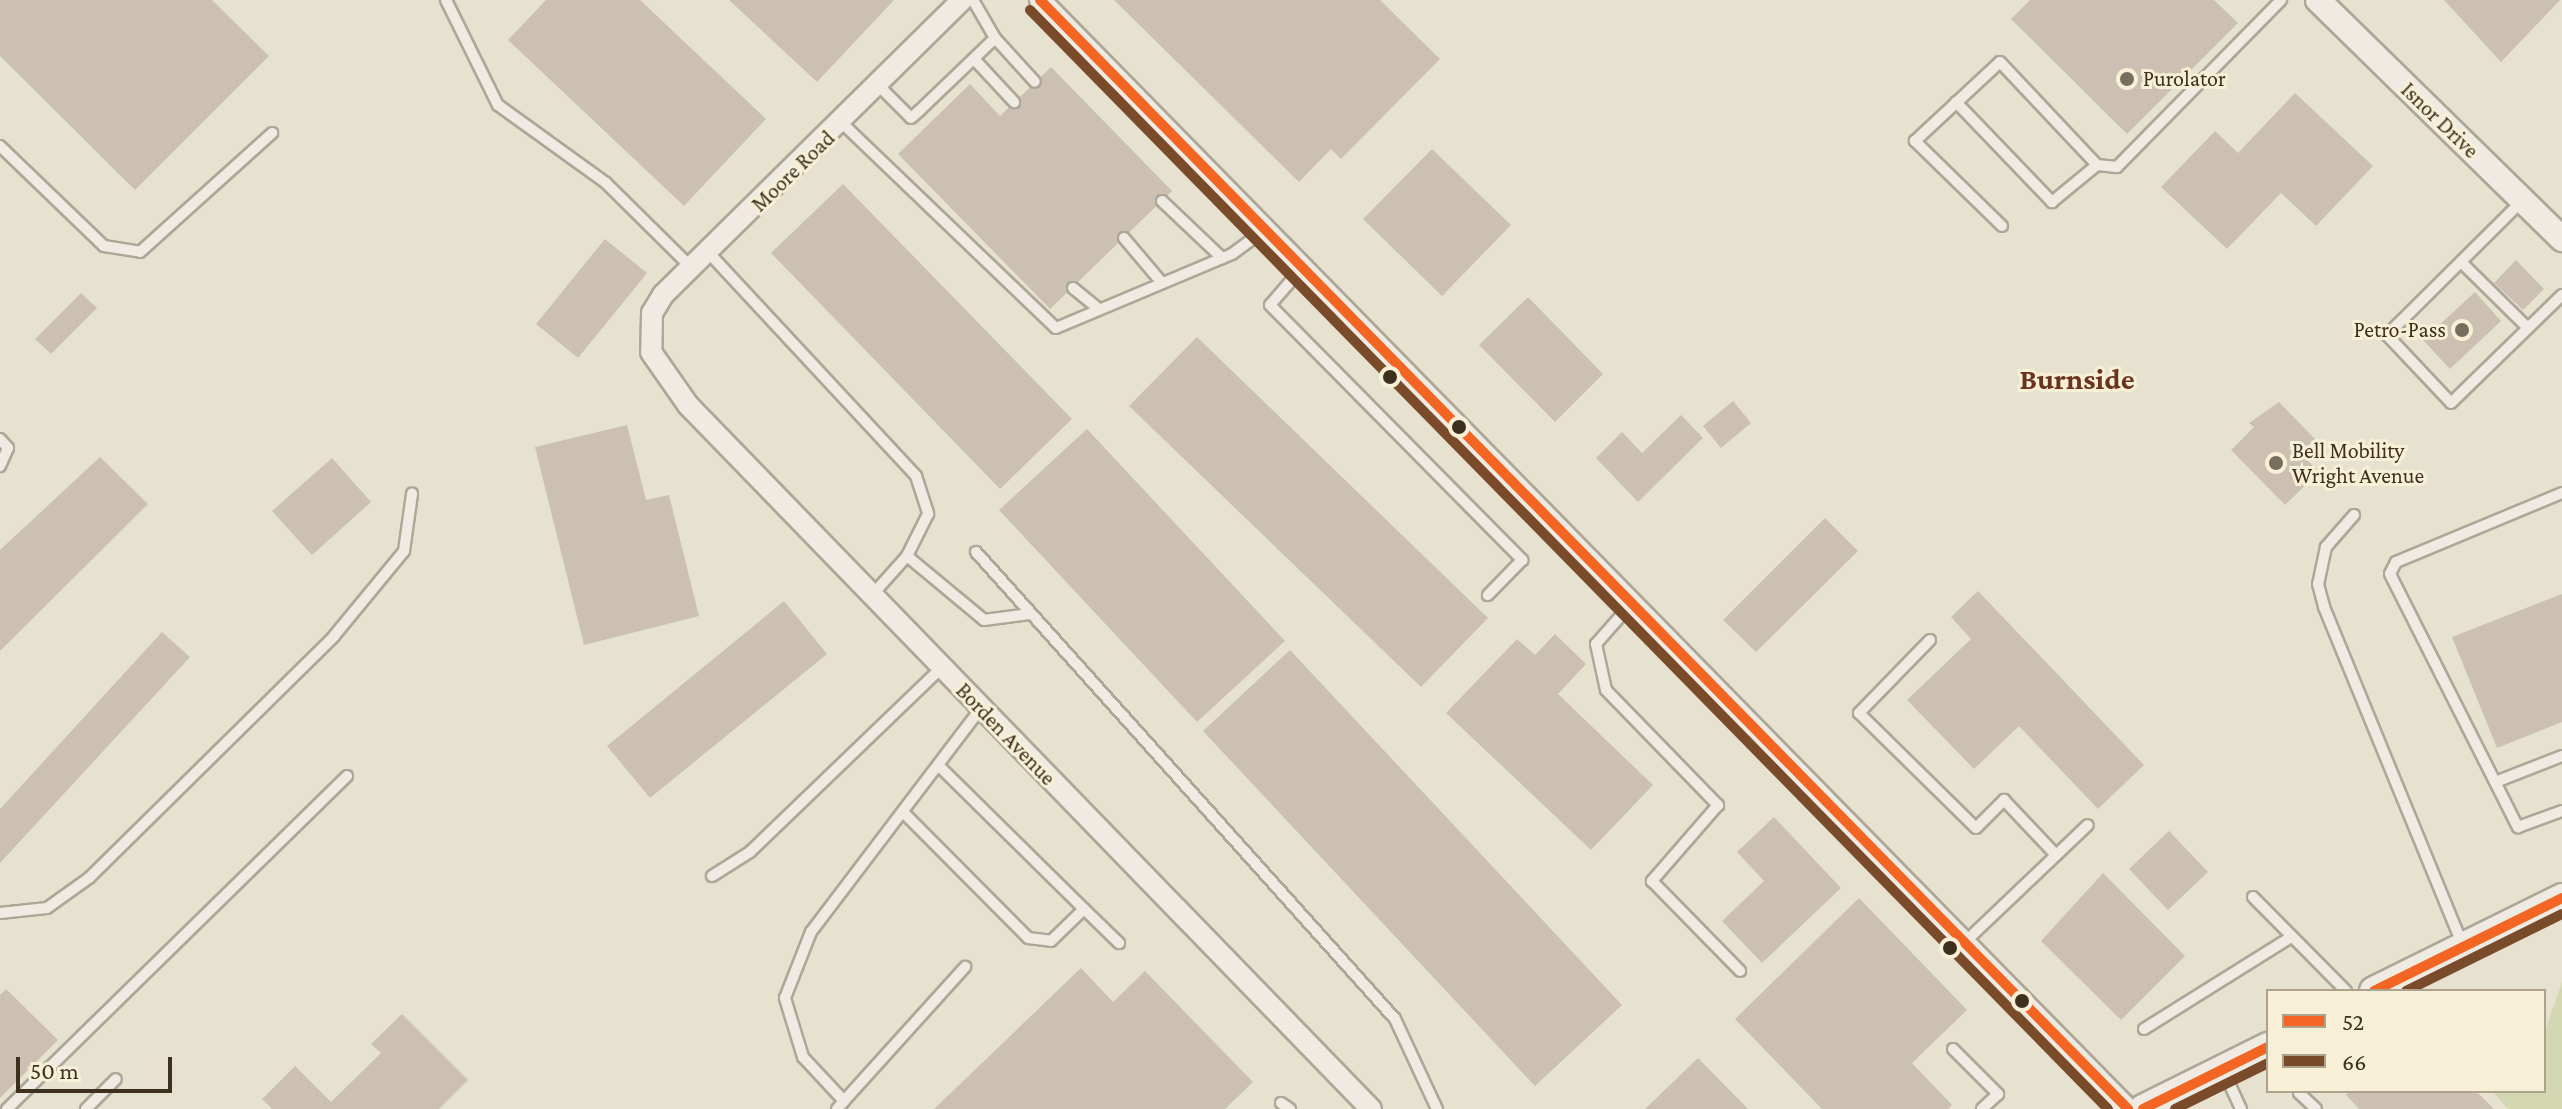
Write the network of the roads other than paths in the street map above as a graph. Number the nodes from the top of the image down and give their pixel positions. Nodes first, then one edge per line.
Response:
1 (446, 0) edge
2 (962, 0) edge
3 (973, 0) edge
4 (1040, 0) edge
5 (2281, 0) edge
6 (2318, 0) edge
7 (995, 38) junction
8 (974, 59) junction
9 (1035, 82) dead end
10 (879, 86) junction
11 (1014, 102) dead end
12 (1956, 102) junction
13 (842, 123) junction
14 (272, 133) dead end
15 (0, 146) edge
16 (2097, 165) junction
17 (2522, 200) junction
18 (1162, 201) dead end
19 (2002, 226) dead end
20 (1266, 229) junction
21 (1124, 238) dead end
22 (2562, 239) edge
23 (708, 252) junction
24 (1222, 258) junction
25 (2461, 262) junction
26 (1303, 267) junction
27 (692, 268) junction
28 (1162, 283) junction
29 (1073, 288) dead end
30 (2562, 295) edge
31 (1099, 309) junction
32 (2528, 328) junction
33 (651, 352) joint
34 (0, 439) edge
35 (0, 466) edge
36 (2562, 493) edge
37 (412, 494) dead end
38 (2354, 515) dead end
39 (976, 552) dead end
40 (907, 556) junction
41 (873, 594) junction
42 (1488, 595) dead end
43 (1633, 602) junction
44 (1030, 614) junction
45 (1930, 640) dead end
46 (942, 667) junction
47 (981, 708) junction
48 (2562, 756) edge
49 (938, 765) junction
50 (347, 776) dead end
51 (2498, 781) junction
52 (2562, 811) edge
53 (903, 812) junction
54 (2088, 825) dead end
55 (2056, 855) junction
56 (712, 876) dead end
57 (2253, 897) dead end
58 (2562, 898) edge
59 (1084, 909) junction
60 (0, 913) edge
61 (2291, 937) junction
62 (1966, 941) junction
63 (1119, 943) dead end
64 (2463, 945) junction
65 (965, 967) dead end
66 (1740, 971) dead end
67 (2344, 989) edge
68 (2378, 989) edge
69 (2144, 1029) dead end
70 (2266, 1048) edge
71 (1953, 1049) dead end
72 (2223, 1070) junction
73 (116, 1079) dead end
74 (2299, 1093) edge
75 (841, 1105) edge
76 (7, 1109) edge
77 (86, 1109) edge
78 (1371, 1109) edge
79 (1437, 1109) edge
80 (1982, 1109) edge
81 (2128, 1109) edge
82 (2143, 1109) edge
83 (2241, 1109) edge
84 (2316, 1109) edge

1 - 27 lane
2 - 10 street, Moore Road
3 - 7 lane
4 - 20 street
5 - 16 lane
6 - 17 street, Isnor Drive
7 - 8 lane
7 - 9 lane
8 - 10 lane
8 - 11 lane
10 - 13 street, Moore Road
12 - 16 lane
12 - 16 lane
12 - 19 lane
13 - 23 street, Moore Road
13 - 31 lane
14 - 15 lane
17 - 22 street, Isnor Drive
17 - 25 lane
18 - 24 lane
20 - 24 lane
20 - 26 street
21 - 28 lane
23 - 27 street, Moore Road
23 - 40 lane
24 - 28 lane
25 - 32 lane
25 - 32 lane
26 - 42 lane
26 - 43 street
27 - 33 street, Moore Road
28 - 31 lane
29 - 31 lane
30 - 32 lane
33 - 41 street, Borden Avenue
34 - 35 lane
36 - 51 lane
37 - 60 lane
38 - 64 lane
39 - 44 lane
40 - 41 lane
40 - 44 lane
41 - 46 street, Borden Avenue
43 - 62 street
43 - 66 lane
44 - 79 lane
45 - 55 lane
46 - 47 street, Borden Avenue
46 - 56 lane
47 - 49 lane
47 - 78 street, Borden Avenue
48 - 51 lane
49 - 53 lane
49 - 59 lane
50 - 76 lane
51 - 52 lane
53 - 59 lane
53 - 75 lane
54 - 55 lane
55 - 62 lane
57 - 61 lane
58 - 64 main road
59 - 63 lane
61 - 67 lane
61 - 69 lane
62 - 81 street
64 - 68 main road
65 - 75 lane
70 - 72 main road
71 - 80 lane
72 - 82 main road
72 - 83 lane
73 - 77 lane
74 - 84 lane

